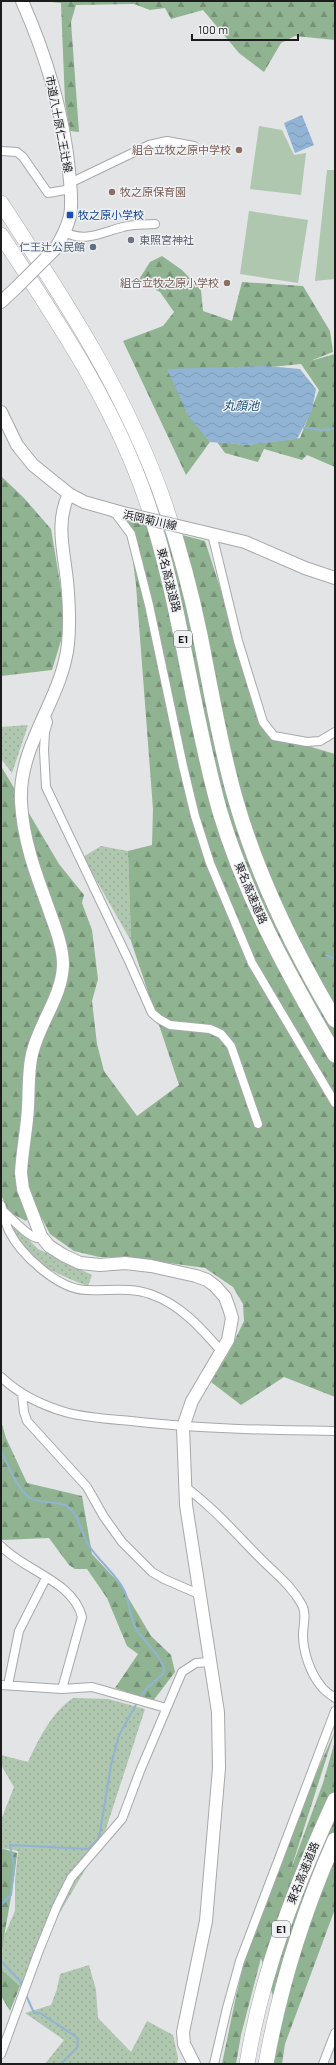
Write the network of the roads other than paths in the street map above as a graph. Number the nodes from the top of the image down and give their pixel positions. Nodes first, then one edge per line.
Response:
1 (22, 1) edge
2 (194, 146) dead end
3 (1, 151) edge
4 (70, 186) junction
5 (1, 203) edge
6 (155, 224) dead end
7 (65, 232) junction
8 (3, 239) edge
9 (1, 302) edge
10 (1, 412) edge
11 (69, 494) junction
12 (105, 508) junction
13 (212, 534) junction
14 (335, 578) edge
15 (44, 713) junction
16 (335, 732) edge
17 (335, 1020) edge
18 (335, 1055) edge
19 (335, 1103) edge
20 (258, 1124) dead end
21 (2, 1208) edge
22 (41, 1236) junction
23 (221, 1351) junction
24 (1, 1377) edge
25 (22, 1394) junction
26 (183, 1427) junction
27 (335, 1431) edge
28 (184, 1486) junction
29 (1, 1546) edge
30 (46, 1578) junction
31 (201, 1595) junction
32 (210, 1662) junction
33 (5, 1685) edge
34 (62, 1689) junction
35 (335, 1698) edge
36 (166, 1708) junction
37 (335, 1711) edge
38 (335, 1800) edge
39 (335, 1840) edge
40 (335, 2033) edge
41 (1, 2054) edge
42 (194, 2064) edge
43 (214, 2064) edge
44 (247, 2064) edge
45 (266, 2064) edge
46 (323, 2064) edge

1 - 4 street, 市道八十原仁王辻線
2 - 4 street
3 - 4 street
4 - 7 street, 市道八十原仁王辻線
5 - 17 highway, 東名高速道路 / E1
6 - 7 street
7 - 9 street, 市道八十原仁王辻線, bridge
8 - 18 highway, 東名高速道路 / E1
10 - 11 street, 浜岡菊川線
11 - 12 street, 浜岡菊川線
11 - 15 street
12 - 13 street, 浜岡菊川線, bridge
12 - 19 street
13 - 14 street, 浜岡菊川線
13 - 16 street
15 - 20 street
15 - 22 street
21 - 22 street
21 - 23 street
22 - 23 street
23 - 26 street
24 - 25 street
25 - 26 street
25 - 31 street
26 - 27 street
26 - 28 street
28 - 31 street
28 - 35 street
29 - 30 street
30 - 33 street
30 - 34 street
31 - 32 street
32 - 36 street
32 - 42 street
33 - 34 street
34 - 36 street
36 - 41 street
37 - 43 street
38 - 44 highway, 東名高速道路 / E1
39 - 45 highway, 東名高速道路 / E1
40 - 46 street

